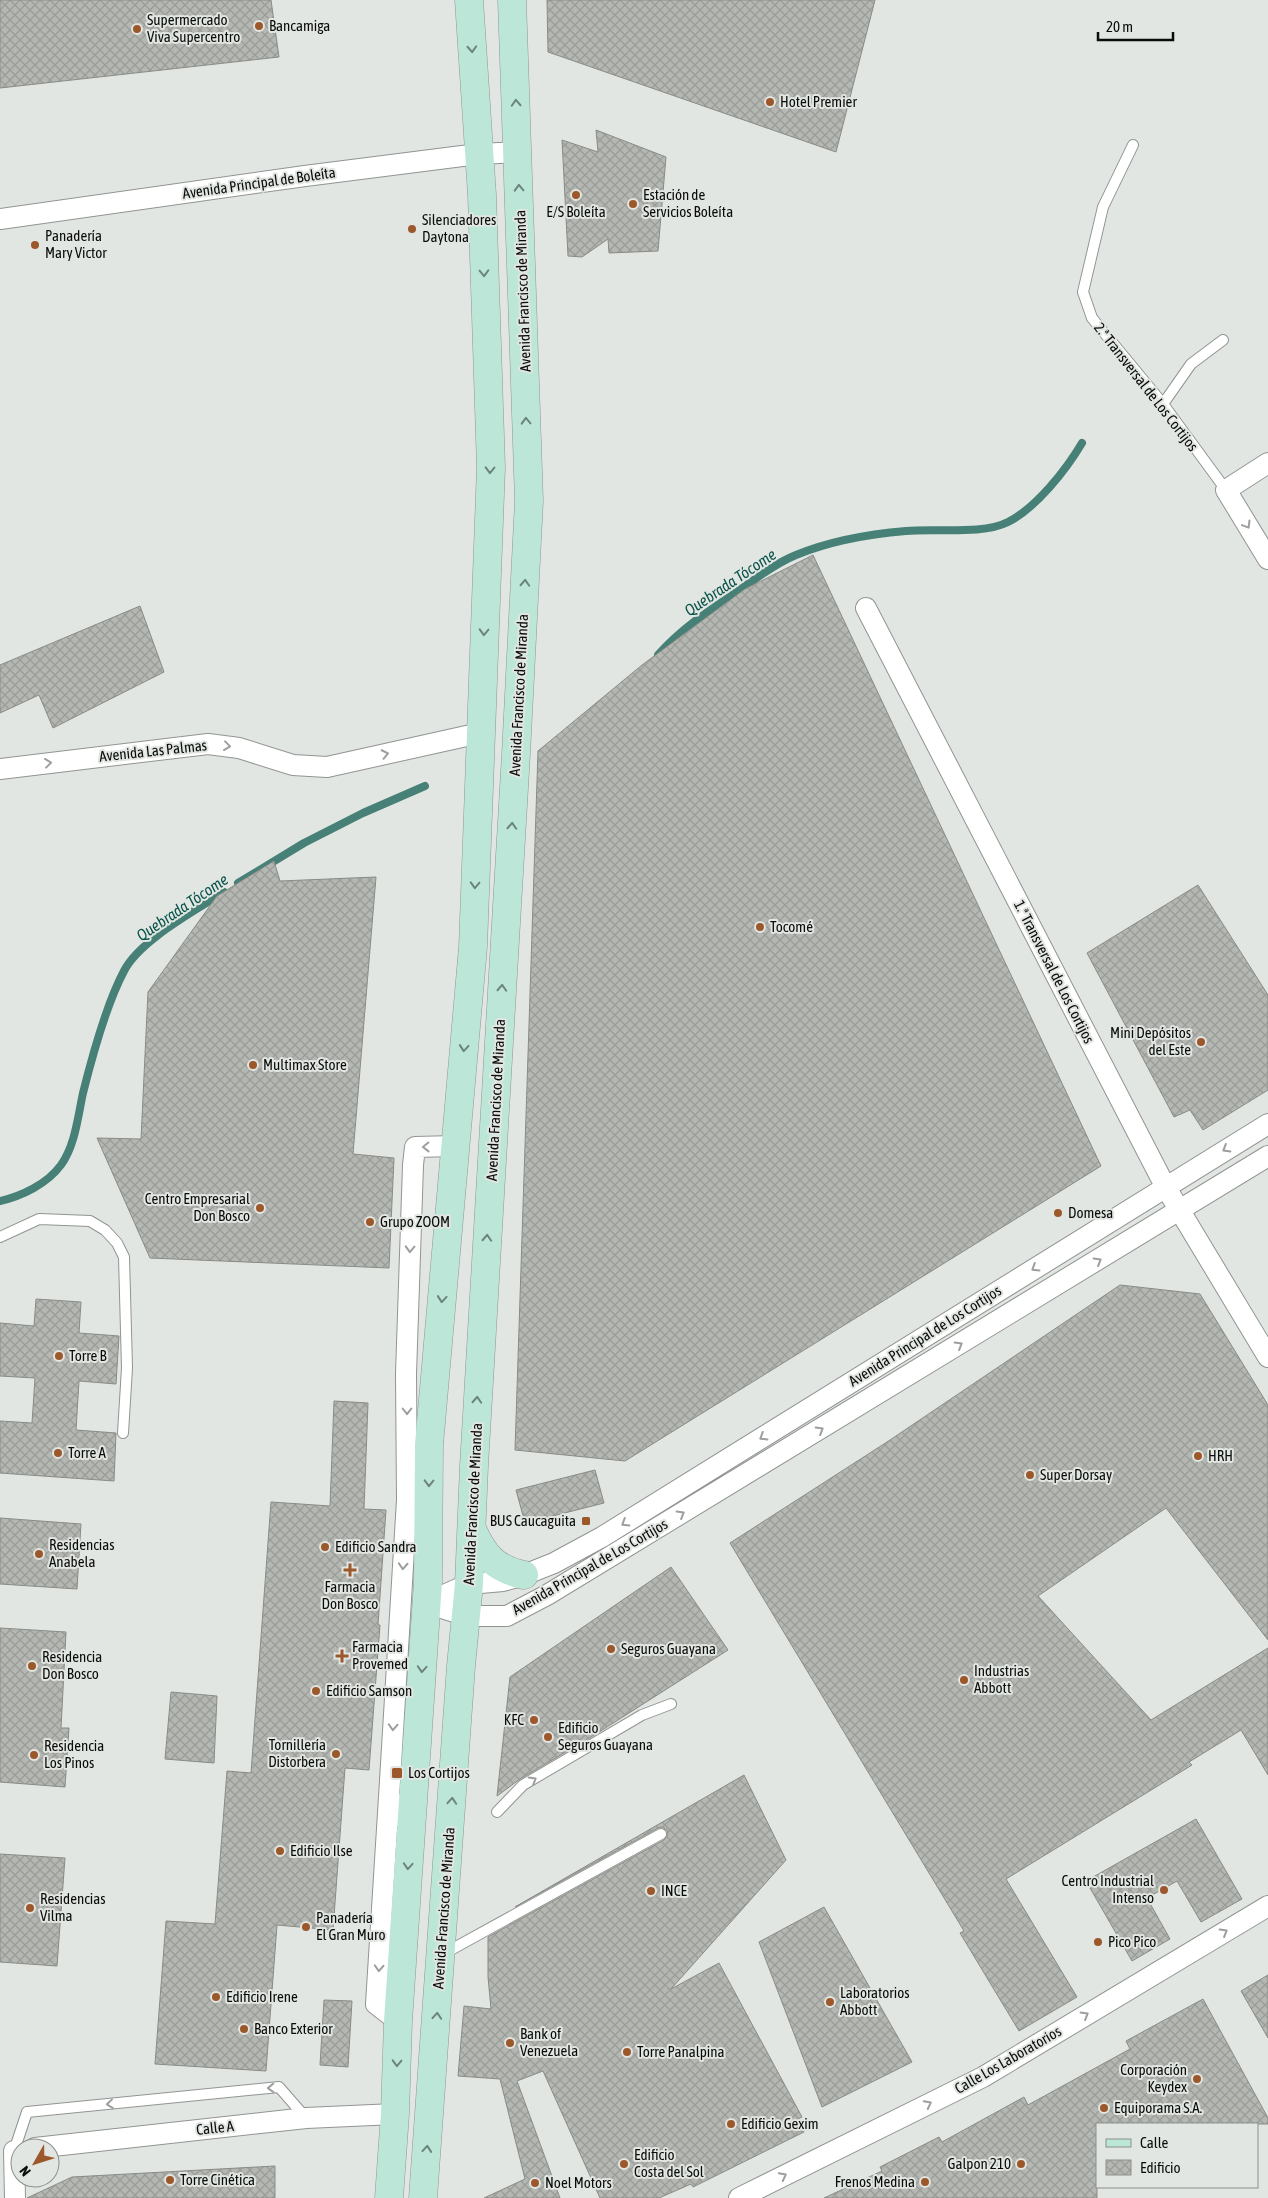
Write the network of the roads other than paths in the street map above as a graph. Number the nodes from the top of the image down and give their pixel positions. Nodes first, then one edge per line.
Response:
1 (469, 0) edge
2 (512, 0) edge
3 (1133, 145) dead end
4 (518, 152) junction
5 (478, 154) junction
6 (0, 219) edge
7 (1223, 340) dead end
8 (1163, 404) junction
9 (1268, 463) edge
10 (1226, 490) junction
11 (1268, 560) edge
12 (866, 608) dead end
13 (480, 733) junction
14 (0, 769) edge
15 (1268, 1124) edge
16 (456, 1146) junction
17 (1268, 1156) edge
18 (1165, 1186) junction
19 (1180, 1211) junction
20 (0, 1237) edge
21 (1268, 1357) edge
22 (123, 1433) dead end
23 (429, 1445) junction
24 (407, 1466) junction
25 (407, 1500) junction
26 (428, 1522) junction
27 (472, 1529) junction
28 (524, 1575) junction
29 (469, 1584) junction
30 (426, 1603) junction
31 (467, 1616) junction
32 (397, 1661) junction
33 (671, 1704) dead end
34 (389, 1797) junction
35 (497, 1812) dead end
36 (411, 1828) junction
37 (661, 1834) dead end
38 (1268, 1906) edge
39 (442, 1954) junction
40 (398, 2022) junction
41 (395, 2114) junction
42 (306, 2118) junction
43 (16, 2138) edge
44 (60, 2145) edge
45 (389, 2198) edge
46 (424, 2198) edge
47 (739, 2198) edge

1 -> 5 main road
4 -> 2 main road, Avenida Francisco de Miranda
3 - 8 lane, 2.ª Transversal de Los Cortijos
4 - 5 street, Avenida Principal de Boleíta
27 -> 4 main road, Avenida Francisco de Miranda
5 - 6 street, Avenida Principal de Boleíta
5 -> 13 main road
7 - 8 lane
8 - 10 lane, 2.ª Transversal de Los Cortijos
9 - 10 street
10 -> 11 street, 2.ª Transversal de Los Cortijos
12 - 18 street, 1.ª Transversal de Los Cortijos
14 -> 13 street, Avenida Las Palmas
13 -> 16 main road
15 -> 18 street, Avenida Principal de Los Cortijos
16 -> 23 main road
16 -> 24 street
17 - 19 street, Avenida Principal de Los Cortijos
18 - 19 street, 1.ª Transversal de Los Cortijos
18 -> 28 street, Avenida Principal de Los Cortijos
19 - 21 street, 1.ª Transversal de Los Cortijos
31 -> 19 street, Avenida Principal de Los Cortijos
20 - 22 lane
23 - 24 street
23 -> 26 main road
24 - 25 street
25 - 26 street
25 -> 32 street
26 - 30 main road
27 - 28 main road
27 - 29 main road, Avenida Francisco de Miranda
28 - 29 street, Avenida Principal de Los Cortijos
29 - 30 street, Avenida Principal de Los Cortijos
29 - 31 main road, Avenida Francisco de Miranda
30 - 31 street, Avenida Principal de Los Cortijos
30 - 32 street
30 -> 36 main road
39 -> 31 main road, Avenida Francisco de Miranda
32 -> 34 street
35 -> 33 lane
34 - 36 street
34 -> 40 street
36 -> 40 main road
37 - 39 lane
47 -> 38 street, Calle Los Laboratorios
46 -> 39 main road, Avenida Francisco de Miranda
40 -> 41 main road
41 - 42 street, Calle A
41 - 45 main road
42 -> 43 lane
42 - 44 street, Calle A

